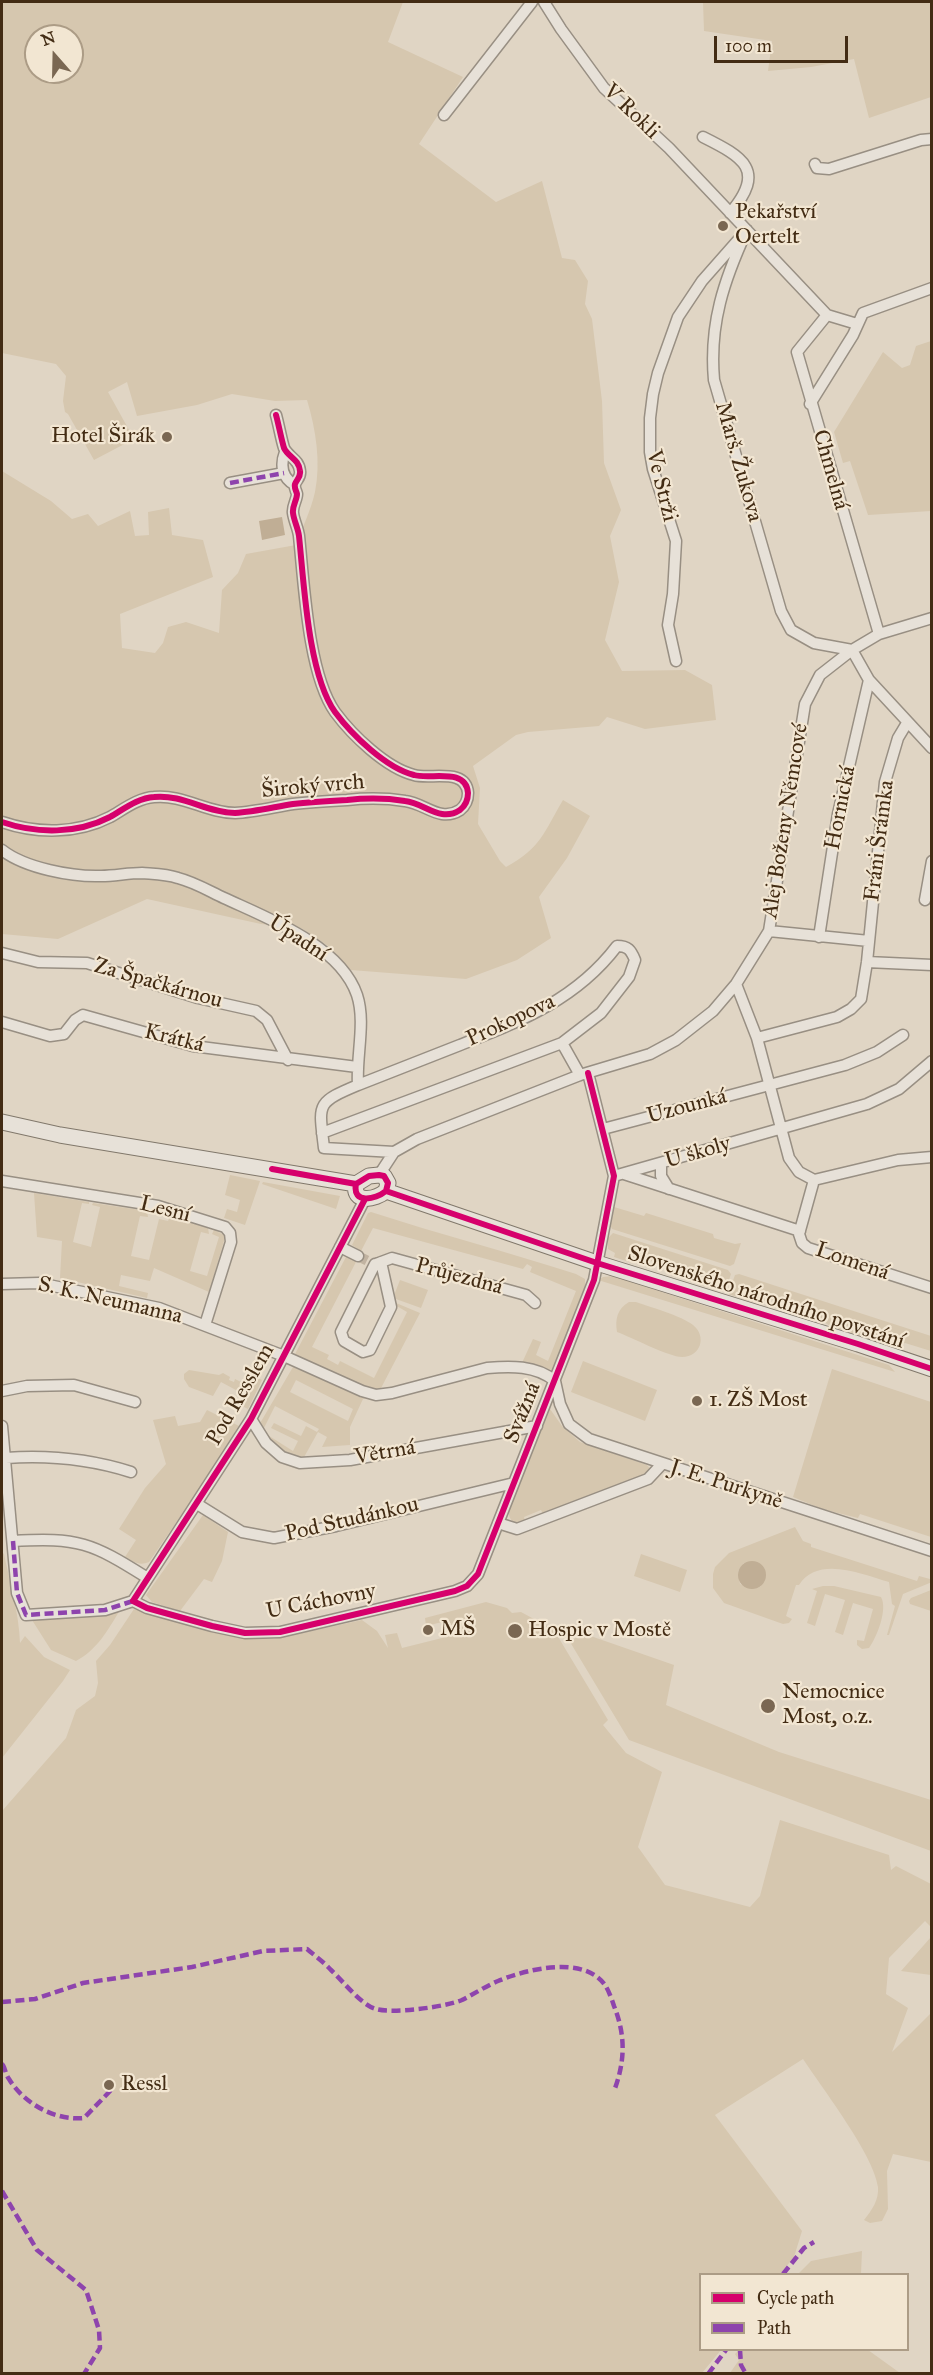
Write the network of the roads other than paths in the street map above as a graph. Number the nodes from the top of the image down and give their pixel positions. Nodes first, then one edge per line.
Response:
1 (532, 2) edge
2 (544, 2) edge
3 (444, 115) dead end
4 (703, 137) dead end
5 (932, 139) edge
6 (815, 164) dead end
7 (730, 213) junction
8 (747, 230) junction
9 (932, 288) edge
10 (827, 315) junction
11 (857, 324) junction
12 (810, 404) junction
13 (276, 415) dead end
14 (285, 452) junction
15 (284, 473) junction
16 (230, 483) dead end
17 (295, 485) junction
18 (932, 618) edge
19 (879, 634) junction
20 (852, 650) junction
21 (676, 661) dead end
22 (869, 680) junction
23 (907, 723) junction
24 (932, 748) edge
25 (2, 822) edge
26 (2, 850) edge
27 (932, 861) edge
28 (925, 900) dead end
29 (769, 931) junction
30 (819, 937) junction
31 (869, 941) junction
32 (2, 953) edge
33 (867, 962) junction
34 (932, 965) edge
35 (736, 984) junction
36 (2, 1022) edge
37 (903, 1035) dead end
38 (757, 1038) junction
39 (562, 1043) junction
40 (288, 1060) junction
41 (932, 1061) edge
42 (357, 1067) junction
43 (584, 1074) junction
44 (358, 1085) junction
45 (771, 1085) junction
46 (2, 1122) edge
47 (603, 1129) junction
48 (782, 1129) junction
49 (322, 1133) junction
50 (394, 1152) junction
51 (932, 1157) edge
52 (661, 1163) junction
53 (379, 1175) junction
54 (619, 1175) junction
55 (814, 1180) junction
56 (2, 1181) edge
57 (356, 1184) junction
58 (669, 1189) junction
59 (386, 1191) junction
60 (365, 1199) junction
61 (800, 1231) junction
62 (340, 1247) junction
63 (358, 1256) tunnel mouth
64 (376, 1262) junction
65 (597, 1263) junction
66 (2, 1284) edge
67 (932, 1288) edge
68 (535, 1303) dead end
69 (205, 1325) junction
70 (284, 1356) junction
71 (932, 1370) edge
72 (555, 1381) junction
73 (2, 1391) edge
74 (135, 1402) dead end
75 (251, 1419) junction
76 (2, 1426) edge
77 (537, 1426) junction
78 (6, 1458) junction
79 (662, 1464) junction
80 (131, 1472) dead end
81 (513, 1482) junction
82 (197, 1504) junction
83 (498, 1523) junction
84 (9, 1533) edge
85 (932, 1551) edge
86 (478, 1574) joint
87 (146, 1577) junction
88 (133, 1601) junction

1 - 3 street
2 - 7 street, V Rokli
4 - 7 street
5 - 6 street
7 - 8 street, V Rokli
8 - 10 street, V Rokli
8 - 20 street, Marš. Žukova
8 - 21 street, Ve Strži
9 - 11 street
10 - 11 street
10 - 12 street, Chmelná
11 - 12 street
12 - 19 street, Chmelná
13 - 14 street, Široký vrch
14 - 15 street, Široký vrch
14 - 17 street, Široký vrch
15 - 16 street
15 - 17 street
17 - 25 street, Široký vrch
18 - 19 street, Alej Boženy Němcové
19 - 20 street, Alej Boženy Němcové
20 - 22 street
20 - 29 street, Alej Boženy Němcové
22 - 23 street
22 - 30 street, Hornická
23 - 24 street
23 - 31 street, Fráni Šrámka
26 - 42 street, Úpadní
27 - 28 street
29 - 30 street
29 - 35 street, Alej Boženy Němcové
30 - 31 street
31 - 33 street, Fráni Šrámka
32 - 40 street, Za Špačkárnou
33 - 34 street
33 - 38 street, Fráni Šrámka
35 - 38 street
35 - 43 street, Alej Boženy Němcové
36 - 40 street, Krátká
37 - 45 street, Uzounká
38 - 45 street
39 - 43 street, Prokopova
39 - 44 street, Prokopova
39 - 49 street, Prokopova
40 - 42 street, Krátká
41 - 48 street, U školy
42 - 44 street, Úpadní
43 - 47 street, Prokopova
43 - 50 street, Alej Boženy Němcové
44 - 49 street, Prokopova
45 - 47 street, Uzounká
45 - 48 street
46 - 57 street
47 - 54 street, Prokopova
48 - 52 street, U školy
48 - 55 street
49 - 50 street
50 - 53 street, Alej Boženy Němcové
51 - 55 street
52 - 54 street, U školy
52 - 58 street
53 - 57 street
53 - 59 street
54 - 58 street
54 - 65 street, Svážná
55 - 61 street, Lomená
56 - 69 street, Lesní
57 - 60 street
58 - 61 street
59 - 60 street
59 - 65 street, Slovenského národního povstání
60 - 62 street, Pod Resslem
61 - 67 street, Lomená
62 - 63 street
62 - 70 street, Pod Resslem
64 - 64 street, Průjezdná
64 - 68 street, Průjezdná
65 - 71 street, Slovenského národního povstání
65 - 72 street, Svážná
66 - 69 street, S. K. Neumanna
69 - 70 street, S. K. Neumanna
70 - 72 street, S. K. Neumanna
70 - 75 street, Pod Resslem
72 - 77 street, Svážná
72 - 79 street, J. E. Purkyně
73 - 74 street
75 - 77 street, Větrná
75 - 82 street, Pod Resslem
76 - 78 street
77 - 81 street, Svážná
78 - 80 street
78 - 84 street
79 - 83 street
79 - 85 street, J. E. Purkyně
81 - 82 street, Pod Studánkou
81 - 83 street, Svážná
82 - 87 street, Pod Resslem
83 - 86 street, Svážná
84 - 87 street
84 - 88 street
86 - 88 street, U Cáchovny
87 - 88 street, Pod Resslem

